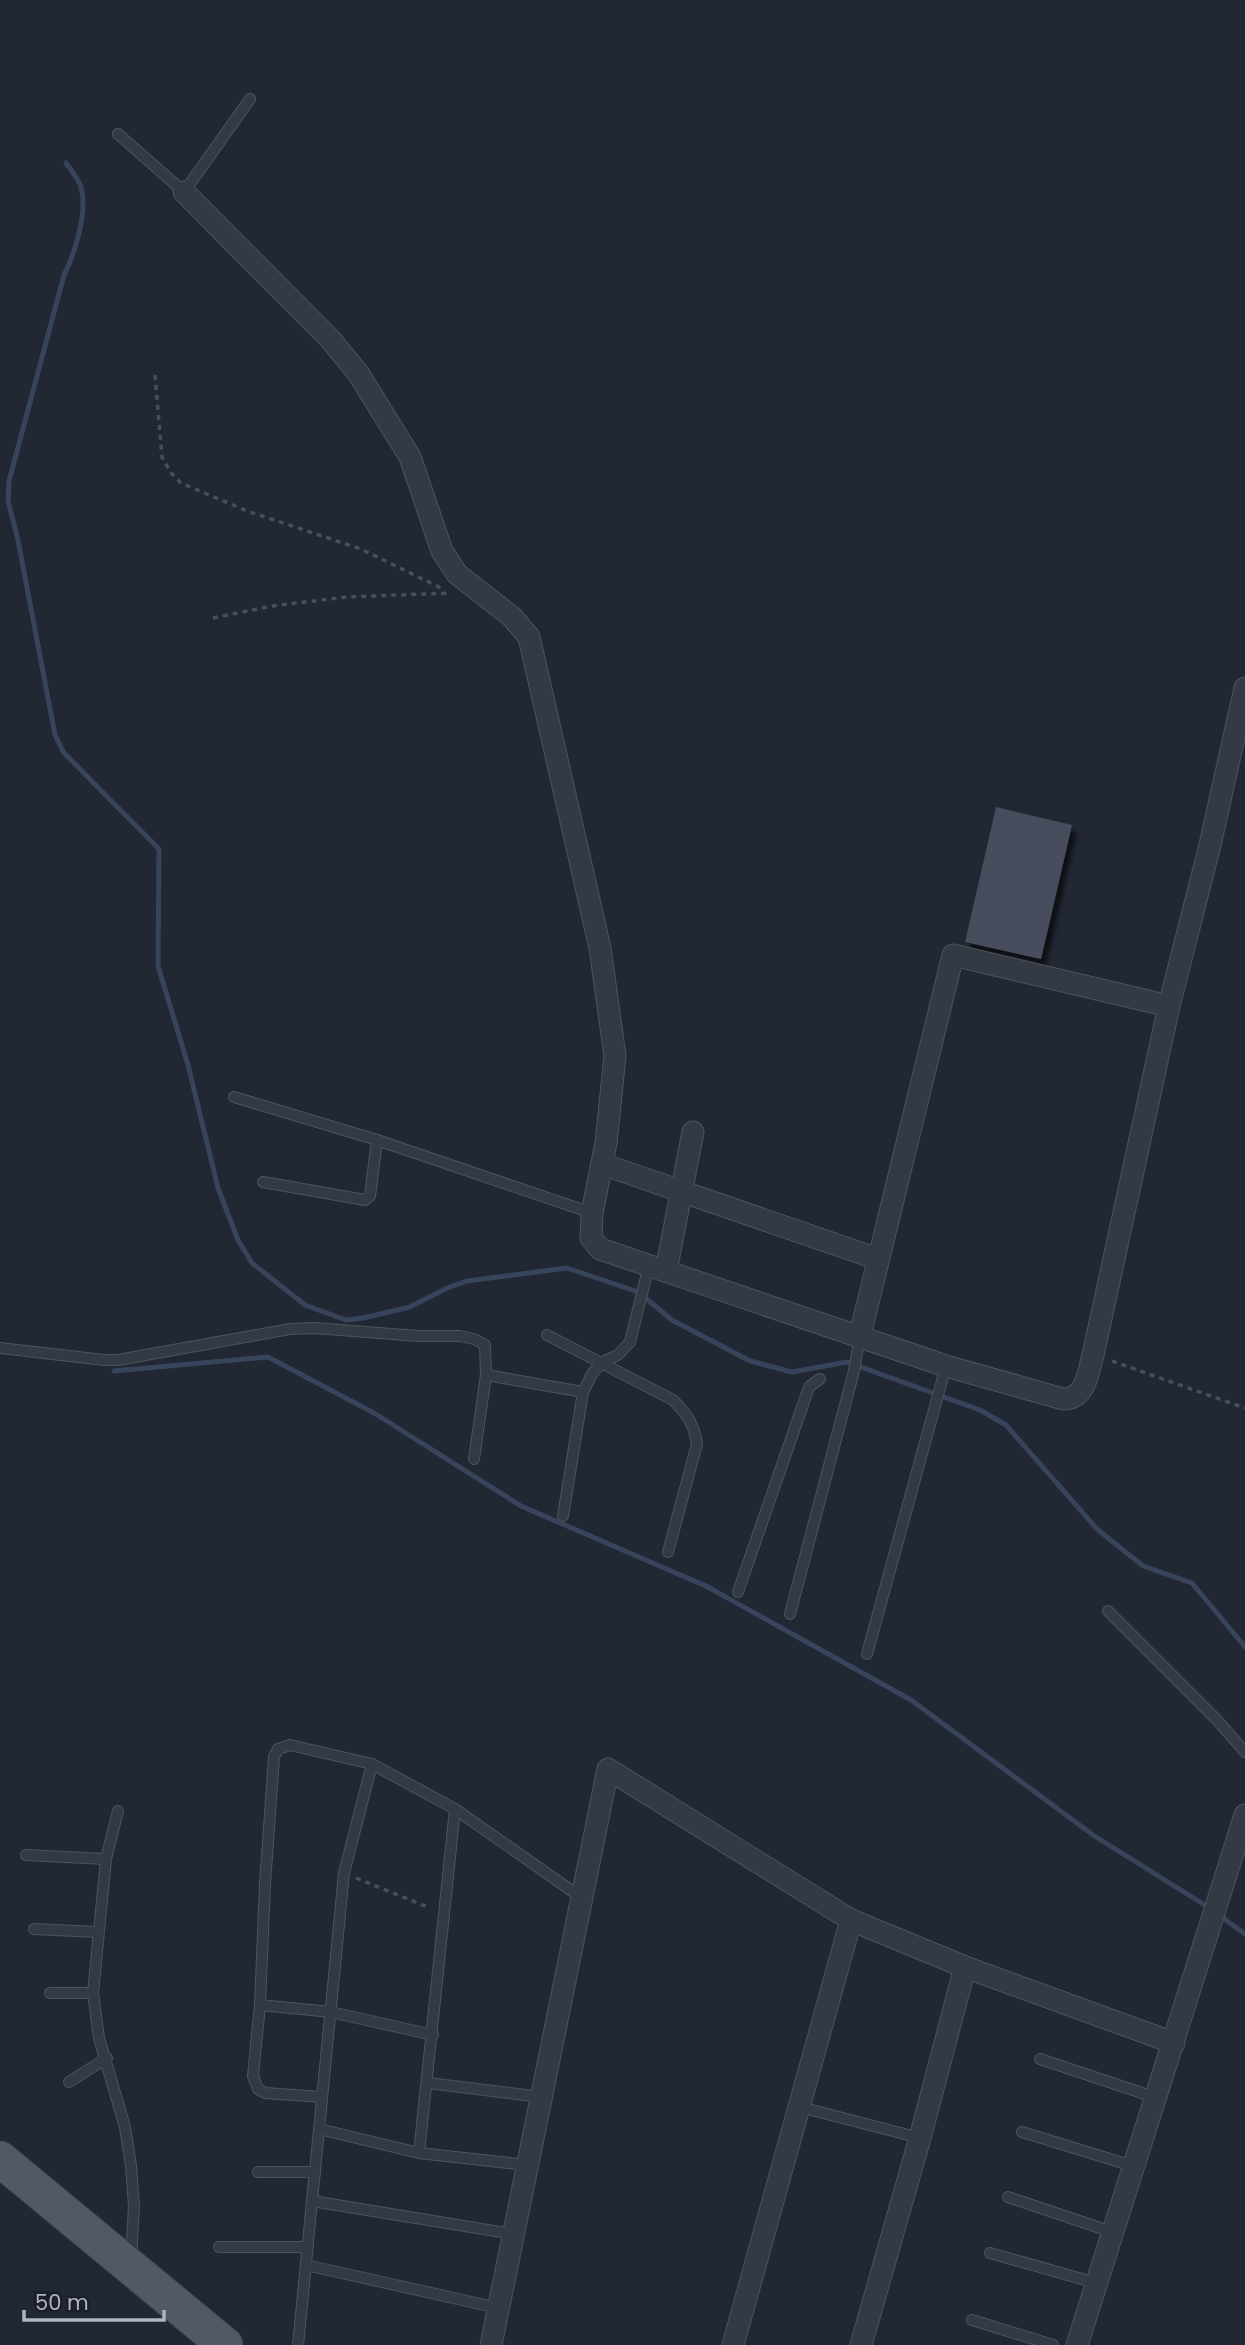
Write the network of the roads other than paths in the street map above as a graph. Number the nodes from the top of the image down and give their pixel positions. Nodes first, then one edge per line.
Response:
1 (250, 99) dead end
2 (118, 134) dead end
3 (184, 192) junction
4 (1245, 688) edge
5 (1169, 1006) junction
6 (234, 1097) dead end
7 (693, 1132) dead end
8 (377, 1140) junction
9 (602, 1164) junction
10 (263, 1182) dead end
11 (681, 1191) junction
12 (592, 1213) junction
13 (878, 1259) junction
14 (657, 1268) junction
15 (547, 1335) dead end
16 (860, 1335) junction
17 (0, 1348) edge
18 (602, 1362) junction
19 (946, 1366) junction
20 (486, 1375) junction
21 (820, 1379) dead end
22 (583, 1392) junction
23 (474, 1459) dead end
24 (563, 1516) dead end
25 (668, 1552) dead end
26 (738, 1592) dead end
27 (1108, 1611) dead end
28 (790, 1614) dead end
29 (867, 1654) dead end
30 (1245, 1752) edge
31 (372, 1764) junction
32 (456, 1809) junction
33 (118, 1811) dead end
34 (1245, 1815) edge
35 (26, 1855) dead end
36 (106, 1859) junction
37 (582, 1898) junction
38 (851, 1920) junction
39 (34, 1929) dead end
40 (97, 1932) junction
41 (965, 1967) junction
42 (50, 1993) dead end
43 (93, 1993) junction
44 (260, 2005) junction
45 (331, 2012) junction
46 (433, 2035) junction
47 (1174, 2043) junction
48 (107, 2058) junction
49 (1040, 2059) dead end
50 (69, 2082) dead end
51 (428, 2083) junction
52 (322, 2097) junction
53 (541, 2097) junction
54 (1154, 2097) junction
55 (800, 2107) junction
56 (319, 2129) junction
57 (1022, 2132) dead end
58 (920, 2138) junction
59 (419, 2153) junction
60 (0, 2159) edge
61 (527, 2165) junction
62 (1133, 2166) junction
63 (258, 2172) dead end
64 (315, 2172) junction
65 (1008, 2197) dead end
66 (312, 2201) junction
67 (1112, 2232) junction
68 (513, 2234) junction
69 (219, 2247) dead end
70 (307, 2248) junction
71 (990, 2253) dead end
72 (306, 2265) junction
73 (131, 2266) junction
74 (1096, 2283) junction
75 (498, 2308) junction
76 (972, 2320) dead end
77 (225, 2345) edge
78 (298, 2345) edge
79 (491, 2345) edge
80 (733, 2345) edge
81 (861, 2345) edge
82 (1053, 2345) edge
83 (1077, 2345) edge

1 - 3 lane
2 - 3 lane
3 - 9 street
4 - 5 street
5 - 13 street
5 - 19 street
6 - 8 lane
7 - 11 street
8 - 10 lane
8 - 12 lane
9 - 11 street
9 - 12 street
11 - 13 street
11 - 14 street
12 - 14 street
13 - 16 street
14 - 16 street
14 - 18 lane
15 - 18 lane
16 - 19 street
16 - 28 lane
17 - 20 lane
18 - 22 lane
18 - 25 lane
19 - 29 lane
20 - 22 lane
20 - 23 lane
21 - 26 lane
22 - 24 lane
27 - 30 lane
31 - 32 lane
31 - 44 lane
31 - 45 lane
32 - 37 lane
32 - 46 lane
33 - 36 lane
34 - 47 street
35 - 36 lane
36 - 40 lane
37 - 38 street
37 - 53 street
38 - 41 street
38 - 55 street
39 - 40 lane
40 - 43 lane
41 - 47 street
41 - 58 street
42 - 43 lane
43 - 48 lane
44 - 45 lane
44 - 52 lane
45 - 46 lane
45 - 52 lane
46 - 51 lane
47 - 54 street
48 - 50 lane
48 - 73 lane
49 - 54 lane
51 - 53 lane
51 - 59 lane
52 - 56 lane
53 - 61 street
54 - 62 street
55 - 58 lane
55 - 80 street
56 - 59 lane
56 - 64 lane
57 - 62 lane
58 - 81 street
59 - 61 lane
60 - 73 main road
61 - 68 street
62 - 67 street
63 - 64 lane
64 - 66 lane
65 - 67 lane
66 - 68 lane
66 - 70 lane
67 - 74 street
68 - 75 street
69 - 70 lane
70 - 72 lane
71 - 74 lane
72 - 75 lane
72 - 78 lane
73 - 77 main road
74 - 83 street
75 - 79 street
76 - 82 lane

